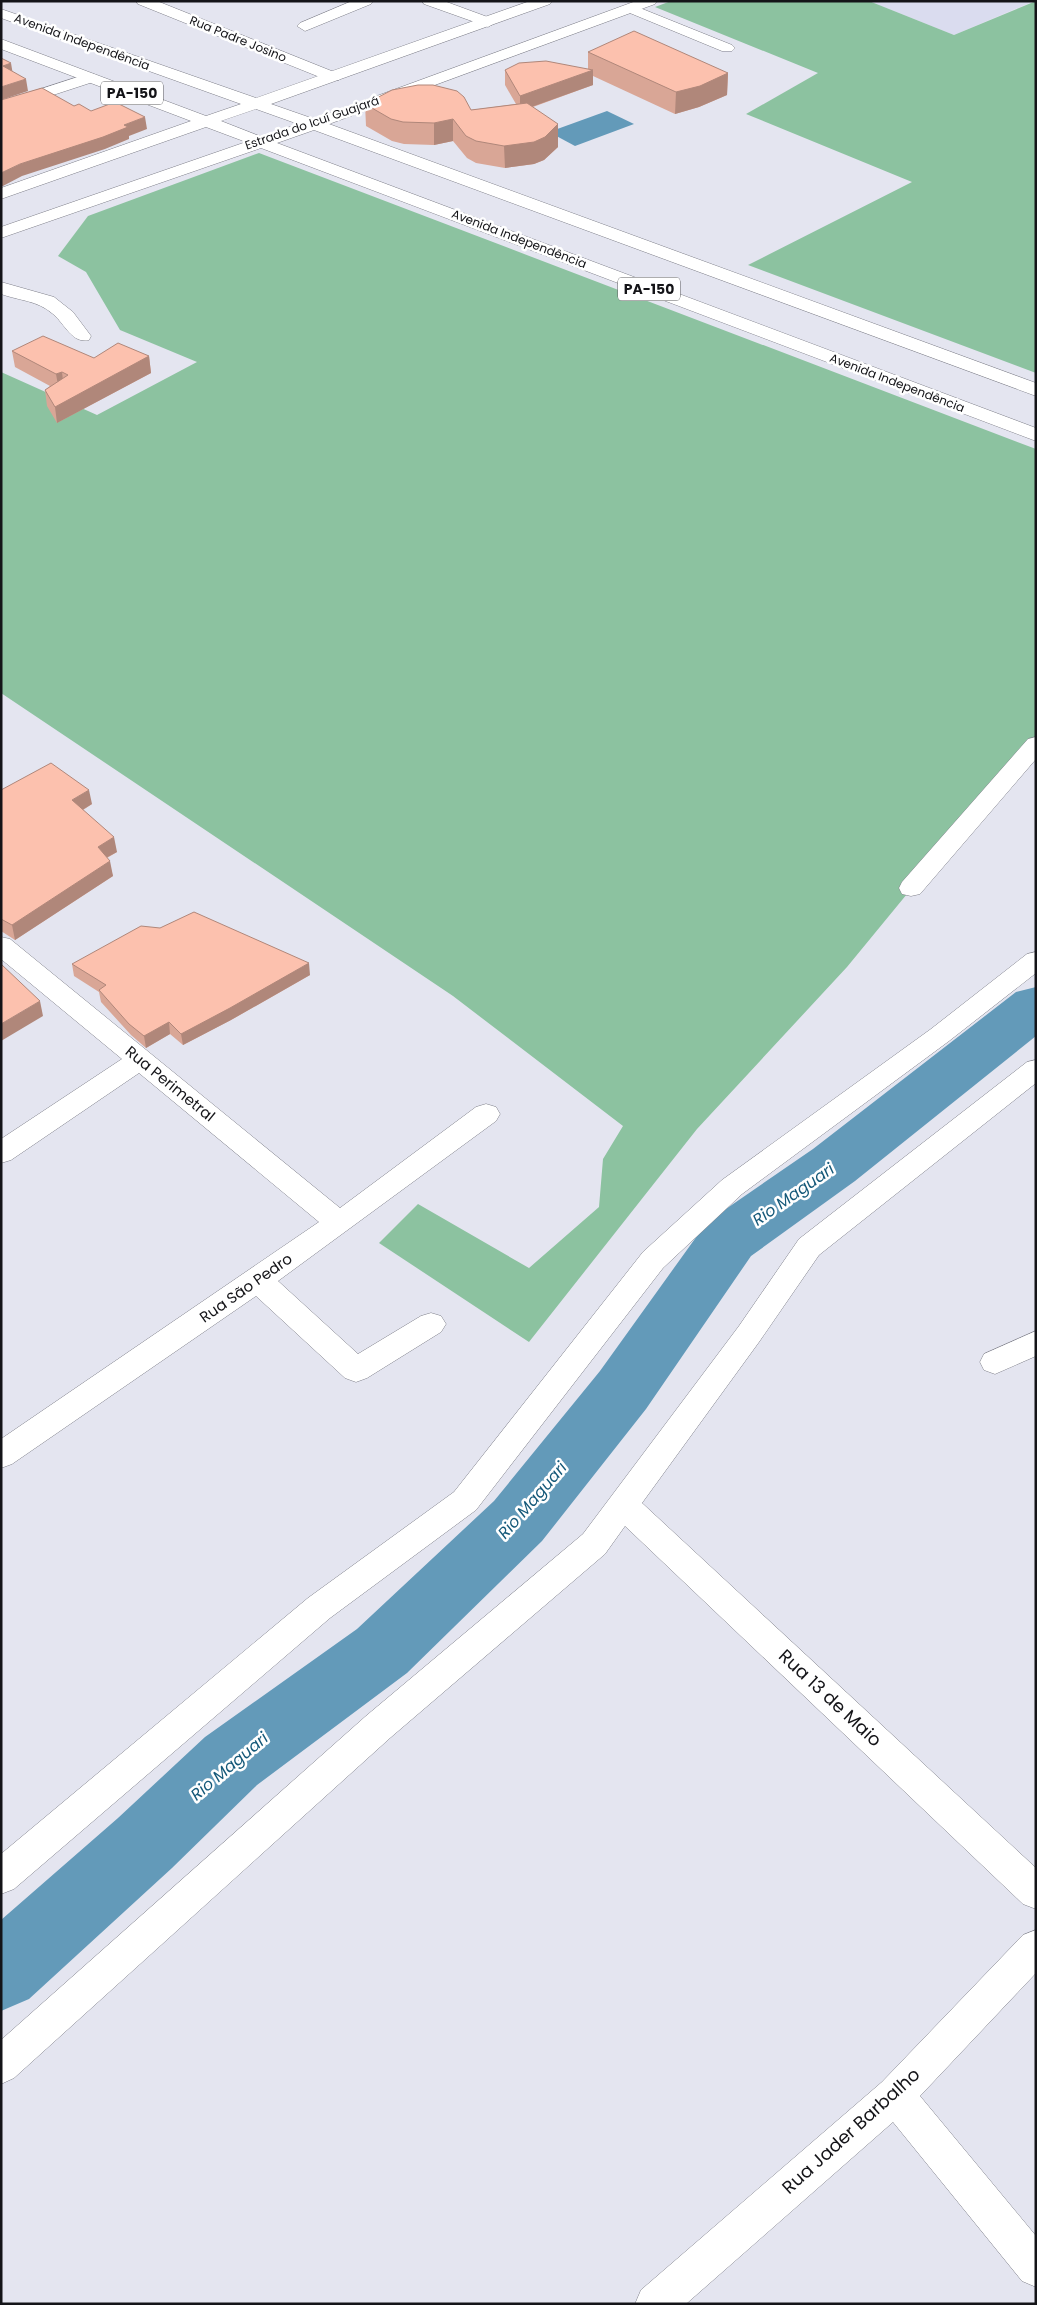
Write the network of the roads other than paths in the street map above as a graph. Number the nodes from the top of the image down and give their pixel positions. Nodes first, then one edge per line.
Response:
1 (144, 1) edge
2 (366, 1) edge
3 (429, 1) edge
4 (545, 1) edge
5 (650, 1) edge
6 (630, 8) junction
7 (1, 13) edge
8 (488, 22) junction
9 (305, 26) dead end
10 (1, 44) edge
11 (727, 48) dead end
12 (333, 77) junction
13 (90, 78) junction
14 (382, 99) junction
15 (256, 104) junction
16 (1, 107) edge
17 (207, 122) junction
18 (313, 124) junction
19 (262, 142) junction
20 (1, 194) edge
21 (1, 233) edge
22 (656, 252) junction
23 (590, 266) junction
24 (1, 286) edge
25 (82, 336) dead end
26 (1036, 390) edge
27 (1036, 435) edge
28 (1036, 744) edge
29 (911, 888) dead end
30 (1, 945) edge
31 (1036, 960) edge
32 (140, 1060) junction
33 (1036, 1069) edge
34 (486, 1114) dead end
35 (1, 1154) edge
36 (339, 1223) junction
37 (258, 1280) junction
38 (431, 1324) dead end
39 (1036, 1343) edge
40 (995, 1362) dead end
41 (1, 1455) edge
42 (624, 1504) junction
43 (1, 1877) edge
44 (1036, 1892) edge
45 (1036, 1947) edge
46 (1, 2065) edge
47 (895, 2095) junction
48 (1036, 2267) edge
49 (655, 2304) edge

1 - 12 main road, Rua Padre Josino
2 - 9 main road
3 - 8 main road
4 - 8 main road
5 - 6 main road, Estrada do Icuí Guajará
6 - 11 main road
6 - 14 main road, Estrada do Icuí Guajará
7 - 15 main road, Avenida Independência / PA-150
8 - 12 main road
10 - 13 main road, Avenida Independência / PA-150
12 - 14 main road, Rua Padre Josino
12 - 15 main road
13 - 16 main road
13 - 17 main road, Avenida Independência / PA-150
14 - 18 main road, Estrada do Icuí Guajará
15 - 17 main road
15 - 18 main road, Avenida Independência / PA-150
17 - 19 main road, Avenida Independência / PA-150
17 - 20 main road
18 - 19 main road, Estrada do Icuí Guajará
18 - 22 main road, Avenida Independência / PA-150
19 - 21 main road, Estrada do Icuí Guajará
19 - 23 main road, Avenida Independência / PA-150
22 - 23 main road
22 - 26 main road, Avenida Independência / PA-150
23 - 27 main road, Avenida Independência / PA-150
24 - 25 main road
28 - 29 main road
30 - 32 main road, Rua Perimetral
31 - 43 main road
32 - 35 main road
32 - 36 main road, Rua Perimetral
33 - 42 main road
34 - 36 main road, Rua São Pedro
36 - 37 main road, Rua São Pedro
37 - 38 main road
37 - 41 main road, Rua São Pedro
39 - 40 main road
42 - 44 main road, Rua 13 de Maio
42 - 46 main road
45 - 47 main road, Rua Jader Barbalho
47 - 48 main road
47 - 49 main road, Rua Jader Barbalho

